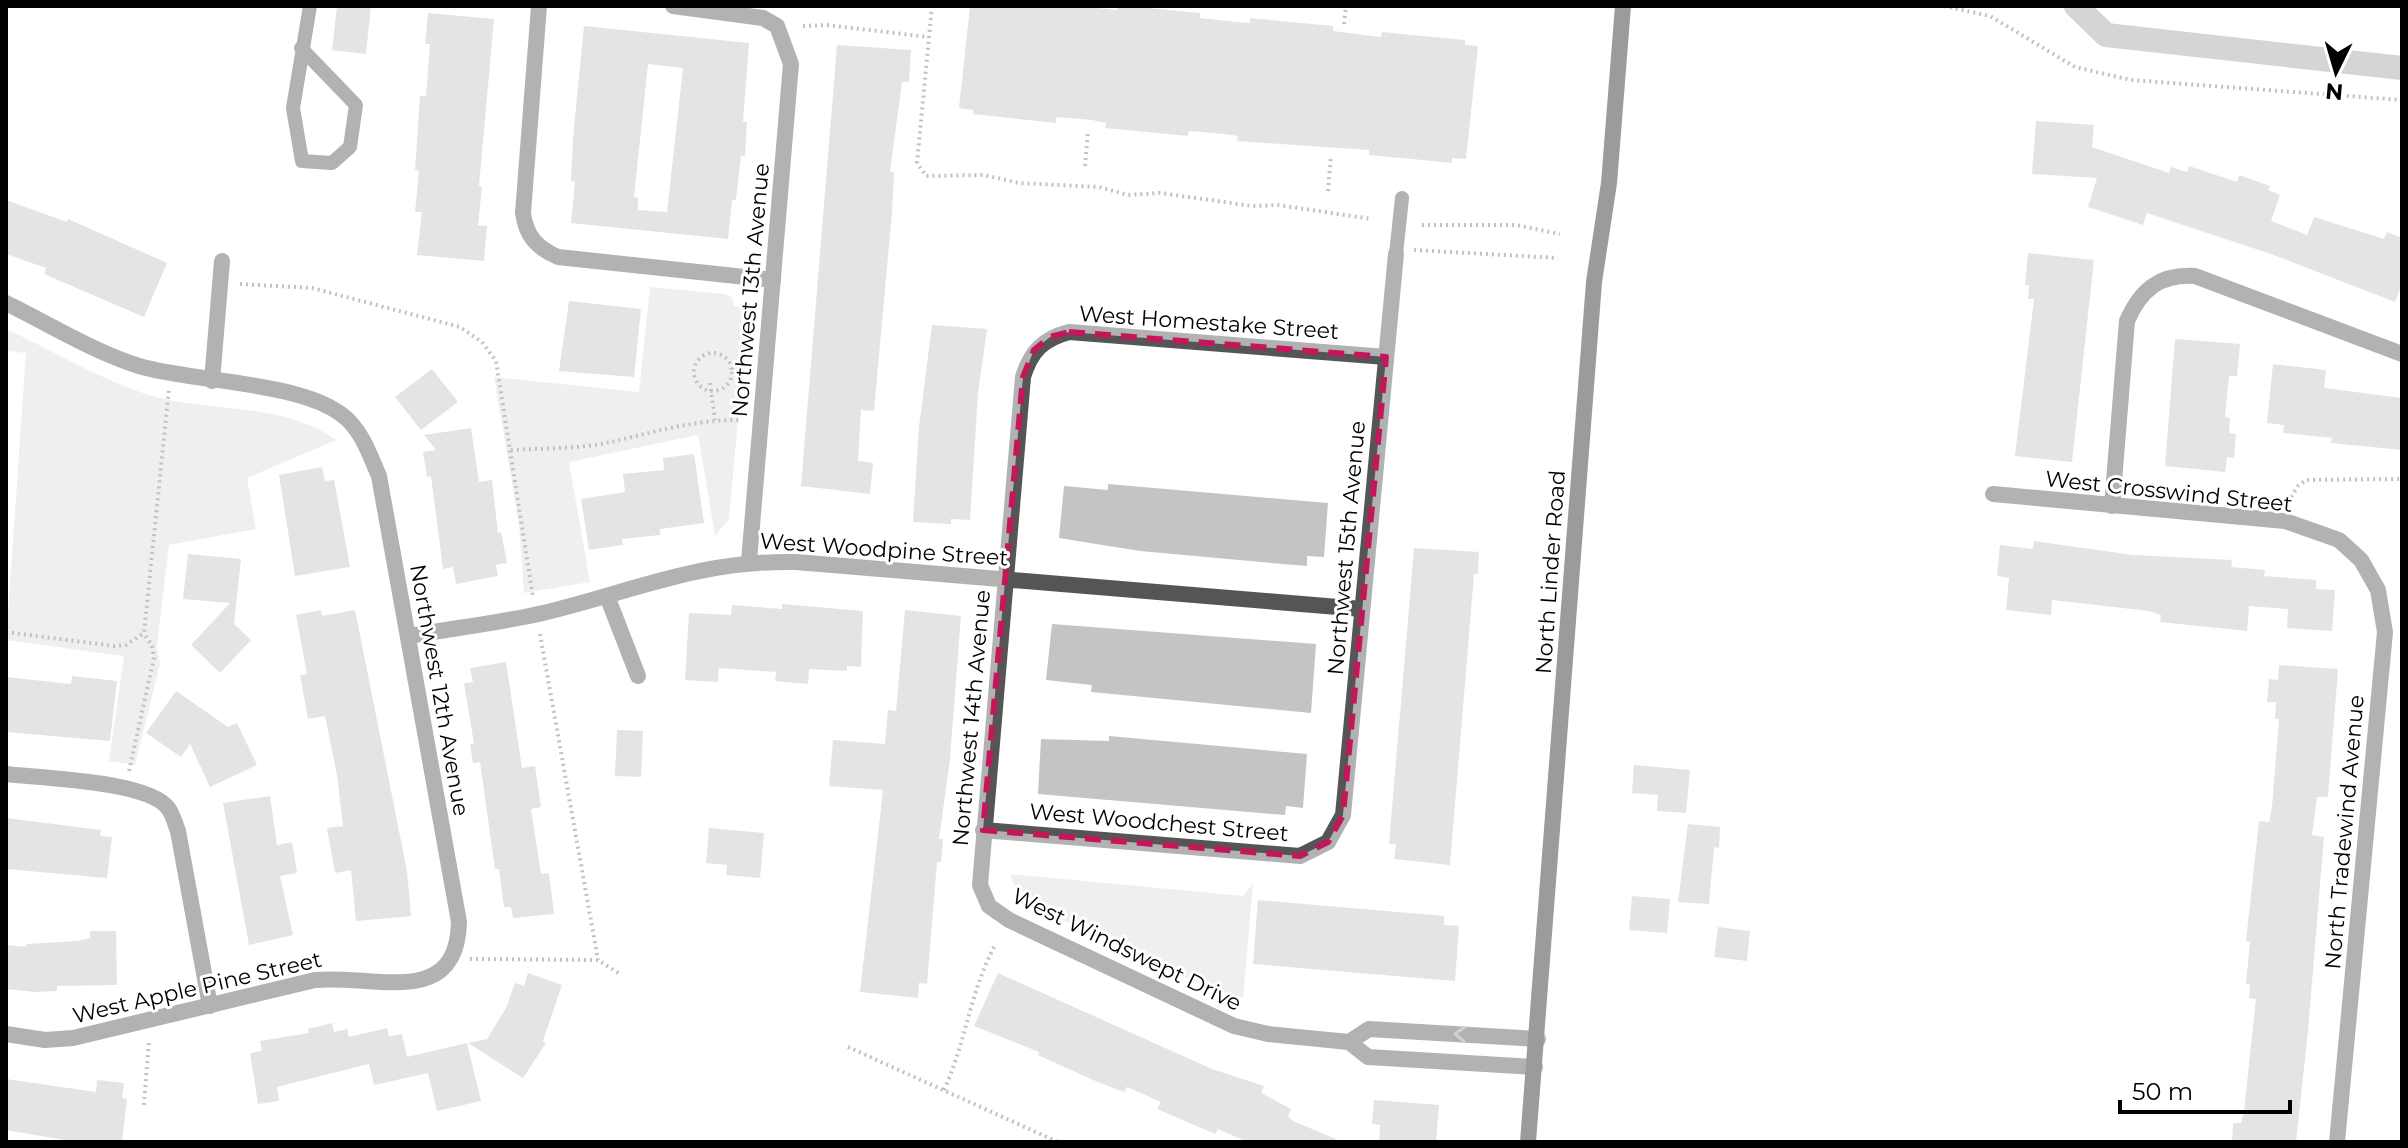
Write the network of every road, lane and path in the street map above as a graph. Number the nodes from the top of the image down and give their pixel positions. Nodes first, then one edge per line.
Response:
1 (310, 6) edge
2 (539, 6) edge
3 (673, 6) edge
4 (932, 6) edge
5 (1346, 6) edge
6 (1623, 6) edge
7 (1944, 6) edge
8 (1344, 24) dead end
9 (803, 26) dead end
10 (928, 37) junction
11 (301, 48) junction
12 (2402, 100) edge
13 (1088, 131) dead end
14 (1331, 155) dead end
15 (1085, 166) dead end
16 (1328, 191) dead end
17 (1402, 198) dead end
18 (1372, 219) dead end
19 (1422, 225) dead end
20 (1560, 234) dead end
21 (1414, 250) dead end
22 (1396, 254) joint
23 (1558, 258) dead end
24 (222, 261) dead end
25 (773, 280) junction
26 (221, 283) junction
27 (6, 303) edge
28 (1034, 350) joint
29 (2402, 354) edge
30 (1386, 357) junction
31 (170, 375) junction
32 (212, 381) junction
33 (710, 383) dead end
34 (710, 391) junction
35 (715, 420) junction
36 (741, 420) dead end
37 (511, 450) junction
38 (2402, 479) edge
39 (1993, 494) dead end
40 (2112, 506) junction
41 (2285, 521) junction
42 (2339, 540) joint
43 (749, 561) junction
44 (1005, 579) junction
45 (607, 596) junction
46 (1362, 609) junction
47 (536, 614) junction
48 (6, 632) edge
49 (144, 633) junction
50 (409, 636) junction
51 (638, 676) dead end
52 (6, 774) edge
53 (124, 789) junction
54 (983, 830) junction
55 (1328, 842) joint
56 (984, 900) joint
57 (995, 945) dead end
58 (598, 960) junction
59 (448, 965) junction
60 (620, 974) dead end
61 (210, 1006) junction
62 (151, 1019) junction
63 (6, 1034) edge
64 (1538, 1039) junction
65 (1349, 1042) junction
66 (848, 1047) dead end
67 (1535, 1067) junction
68 (944, 1090) junction
69 (144, 1105) dead end
70 (1058, 1142) edge
71 (1528, 1142) edge
72 (2337, 1142) edge

1 - 11 lane
2 - 25 street
3 - 25 street, Northwest 13th Avenue
4 - 10 path
5 - 8 path
6 - 64 main road, North Linder Road
7 - 12 path
9 - 10 path
10 - 18 path
11 - 11 lane
13 - 15 path
14 - 16 path
17 - 22 lane
19 - 20 path
21 - 23 path
22 - 30 street, Northwest 15th Avenue
24 - 26 street
25 - 43 street, Northwest 13th Avenue
26 - 32 street
26 - 37 path
27 - 31 street
28 - 30 street, West Homestake Street
28 - 44 street, Northwest 14th Avenue
29 - 40 street
30 - 46 street, Northwest 15th Avenue
31 - 32 street
31 - 49 path
32 - 50 street, Northwest 12th Avenue
33 - 34 path
34 - 34 path
34 - 35 path
35 - 36 path
35 - 37 path
37 - 47 path
38 - 41 path
39 - 40 street, West Crosswind Street
40 - 41 street, West Crosswind Street
41 - 42 street, West Crosswind Street
42 - 72 street, North Tradewind Avenue
43 - 44 street, West Woodpine Street
43 - 45 street, West Woodpine Street
44 - 46 street, West Woodpine Street
44 - 54 street, Northwest 14th Avenue
45 - 47 street, West Woodpine Street
45 - 51 street
46 - 55 street, Northwest 15th Avenue
47 - 50 street, West Woodpine Street
47 - 58 path
48 - 49 path
49 - 53 path
50 - 59 street, Northwest 12th Avenue
52 - 53 street
53 - 61 street
54 - 55 street, West Woodchest Street
54 - 56 street, Northwest 14th Avenue
56 - 65 street, West Windswept Drive
57 - 68 path
58 - 59 path
58 - 60 path
59 - 61 street, West Apple Pine Street
61 - 62 street, West Apple Pine Street
62 - 63 street, West Apple Pine Street
62 - 69 path
64 -> 65 street, West Windswept Drive
64 - 67 main road, North Linder Road
65 - 67 street, West Windswept Drive
66 - 68 path
67 - 71 main road, North Linder Road
68 - 70 path

